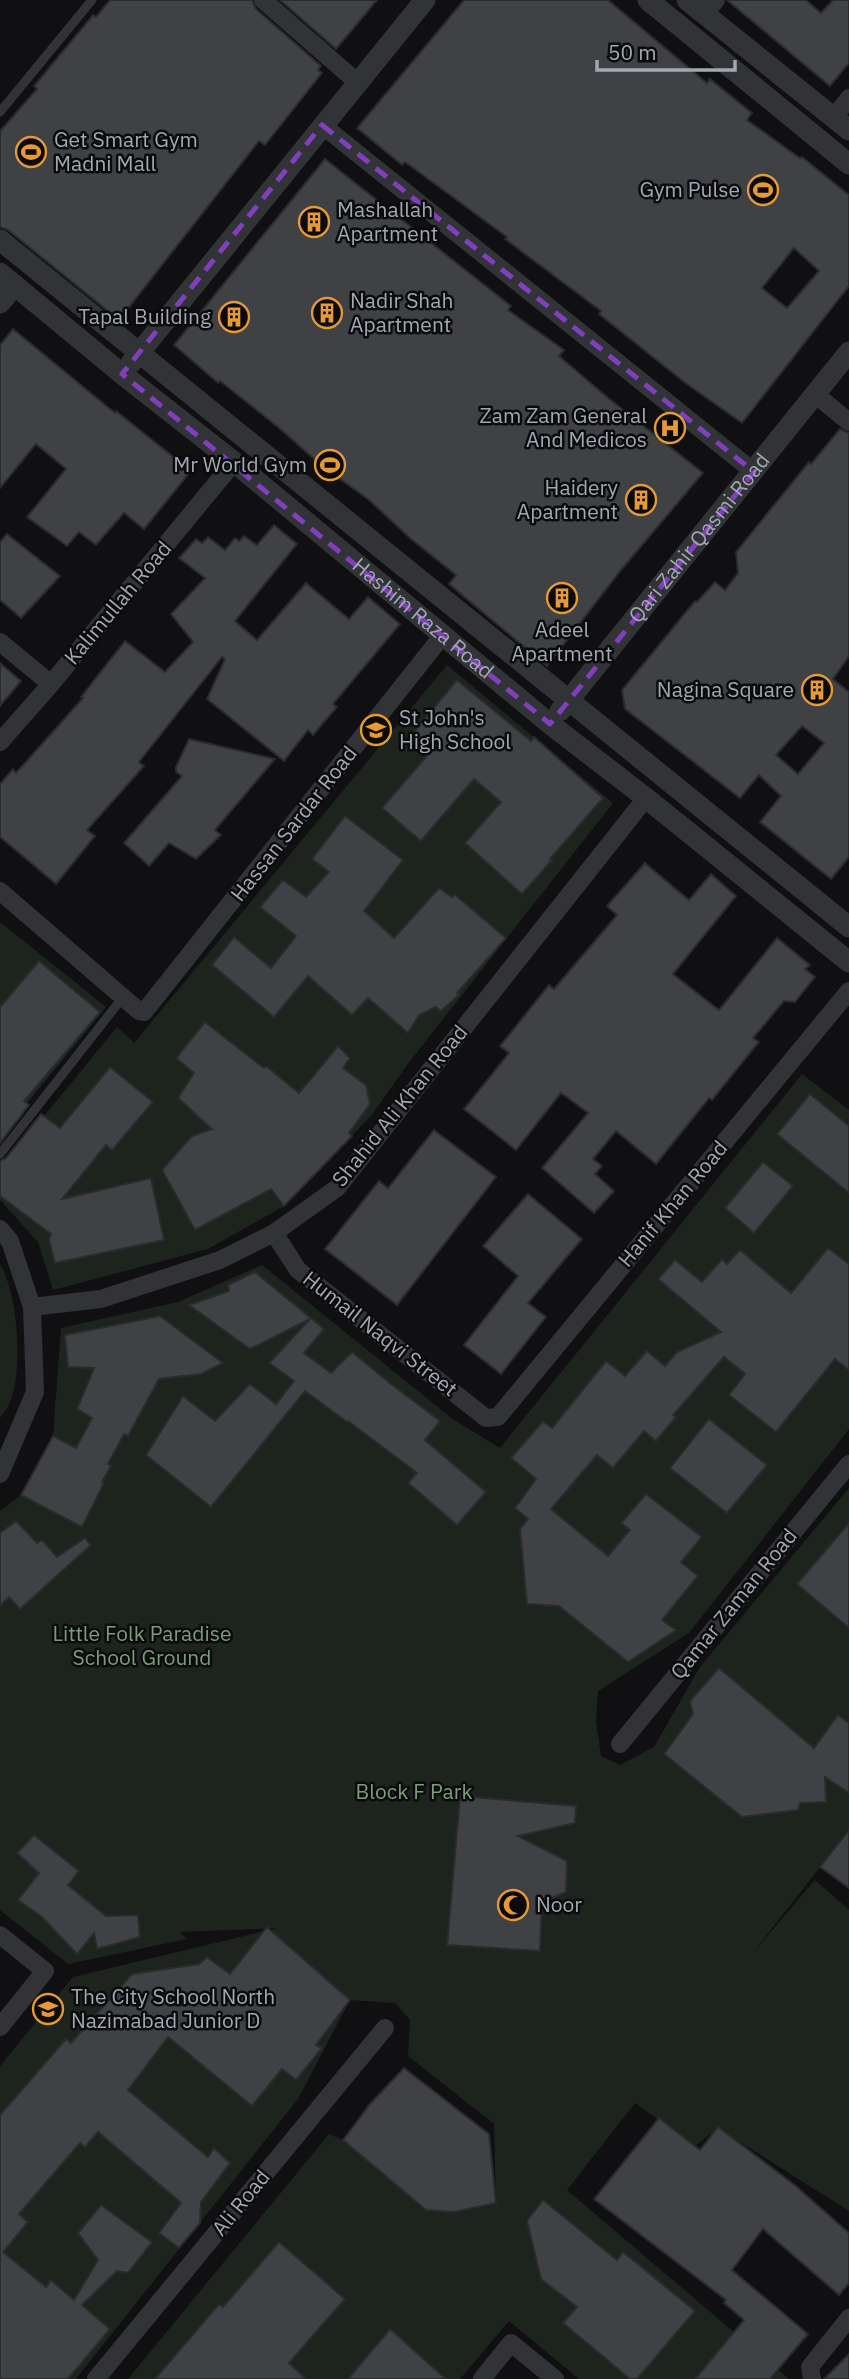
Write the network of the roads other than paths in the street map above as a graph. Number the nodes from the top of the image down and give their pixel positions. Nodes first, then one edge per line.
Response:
1 (92, 0) edge
2 (263, 0) edge
3 (425, 0) edge
4 (648, 0) edge
5 (687, 0) edge
6 (710, 7) edge
7 (357, 82) junction
8 (849, 98) edge
9 (0, 112) edge
10 (841, 124) edge
11 (322, 125) junction
12 (849, 164) edge
13 (0, 240) edge
14 (7, 279) edge
15 (0, 303) edge
16 (139, 352) junction
17 (849, 352) edge
18 (122, 374) junction
19 (816, 394) junction
20 (849, 422) edge
21 (234, 462) junction
22 (754, 472) junction
23 (443, 635) junction
24 (0, 642) edge
25 (51, 684) junction
26 (568, 701) junction
27 (550, 724) junction
28 (0, 742) edge
29 (646, 798) junction
30 (0, 891) edge
31 (849, 927) edge
32 (849, 962) edge
33 (849, 991) edge
34 (123, 997) junction
35 (0, 1154) edge
36 (0, 1229) edge
37 (274, 1233) junction
38 (32, 1307) junction
39 (498, 1417) joint
40 (849, 1464) edge
41 (0, 1474) edge
42 (620, 1744) dead end
43 (0, 1935) edge
44 (0, 2028) edge
45 (385, 2028) dead end
46 (849, 2318) edge
47 (96, 2379) edge
48 (482, 2379) edge
49 (555, 2379) edge
50 (812, 2379) edge

1 - 9 lane
2 - 7 street
3 - 7 street
4 - 12 street
5 - 6 street
6 - 10 street
7 - 11 street
8 - 10 street
11 - 16 street
11 - 22 street
13 - 16 street, Hashim Raza Road
14 - 15 street
14 - 18 street, Hashim Raza Road
16 - 18 street
16 - 26 street, Hashim Raza Road
17 - 19 street, Qari Zahir Qasmi Road
18 - 21 street, Hashim Raza Road
19 - 20 street
19 - 22 street, Qari Zahir Qasmi Road
21 - 23 street, Hashim Raza Road
21 - 25 street, Kalimullah Road
22 - 26 street, Qari Zahir Qasmi Road
23 - 27 street, Hashim Raza Road
23 - 34 street, Hassan Sardar Road
24 - 25 street
25 - 28 street, Kalimullah Road
26 - 27 street, Qari Zahir Qasmi Road
26 - 31 street, Hashim Raza Road
27 - 29 street, Hashim Raza Road
29 - 32 street, Hashim Raza Road
29 - 37 street, Shahid Ali Khan Road
30 - 34 street
33 - 39 street, Hanif Khan Road
34 - 35 lane
36 - 38 street
37 - 38 street, Shahid Ali Khan Road
37 - 39 street, Humail Naqvi Street
38 - 41 street
40 - 42 street, Qamar Zaman Road
43 - 44 street
45 - 47 street, Ali Road
46 - 50 street
48 - 49 street

